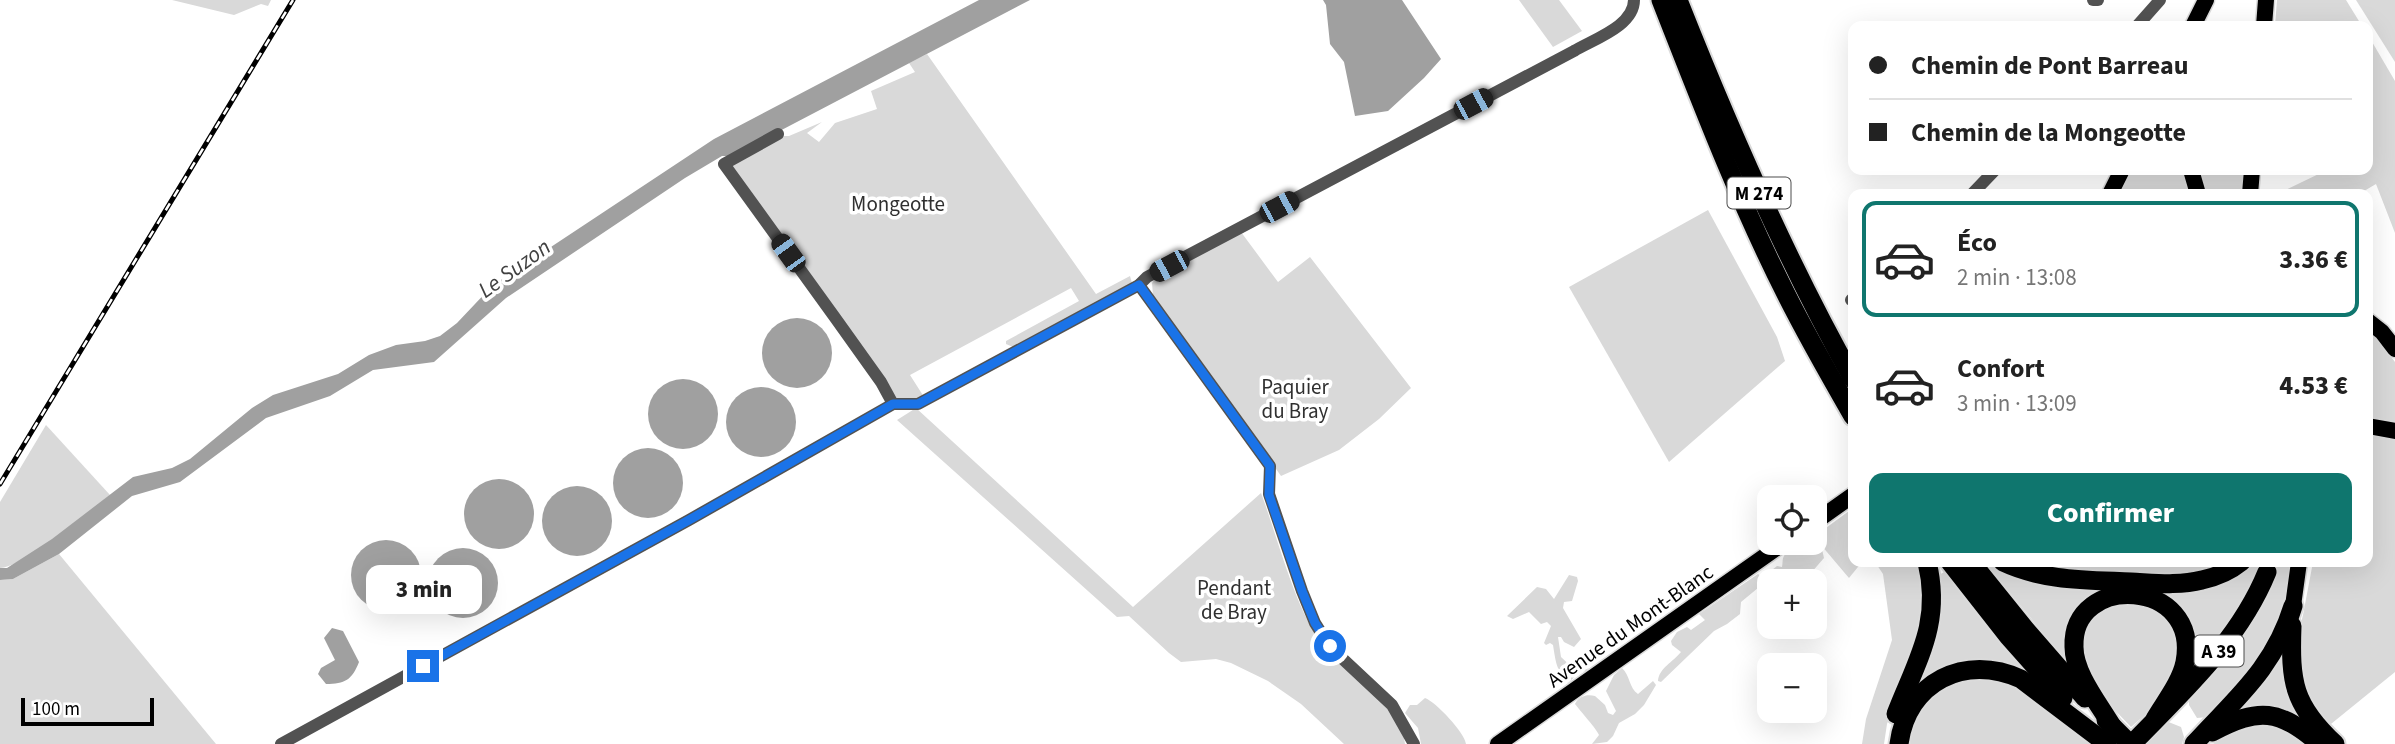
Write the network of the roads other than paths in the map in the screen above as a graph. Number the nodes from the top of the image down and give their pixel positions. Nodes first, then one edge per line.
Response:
1 (1634, 0) edge
2 (1661, 0) edge
3 (1678, 0) edge
4 (2160, 0) edge
5 (2206, 0) edge
6 (2266, 0) edge
7 (2141, 21) edge
8 (2196, 21) edge
9 (2264, 21) edge
10 (778, 134) dead end
11 (1991, 175) edge
12 (1977, 189) edge
13 (1139, 285) junction
14 (2373, 325) edge
15 (2395, 349) edge
16 (1848, 370) edge
17 (893, 404) junction
18 (1848, 407) edge
19 (2373, 427) edge
20 (2395, 431) edge
21 (1848, 499) edge
22 (1827, 513) edge
23 (1767, 555) edge
24 (1928, 567) edge
25 (1954, 567) edge
26 (1975, 567) edge
27 (2016, 567) edge
28 (2234, 567) edge
29 (2269, 567) edge
30 (2298, 567) edge
31 (2292, 606) junction
32 (2155, 719) junction
33 (2109, 739) edge
34 (2196, 741) edge
35 (281, 744) edge
36 (1414, 744) edge
37 (1498, 744) edge
38 (1889, 744) edge
39 (1899, 744) edge
40 (2131, 744) edge
41 (2320, 744) edge
42 (2335, 744) edge

1 - 13 street
2 - 18 highway, M 274
3 - 16 highway, M 274
4 - 7 street
5 - 8 main road
6 - 9 main road
10 - 17 street
11 - 12 street
13 - 17 street
13 - 36 street
14 - 15 main road
17 - 35 street
19 - 20 main road
21 - 22 main road
23 - 37 main road, Avenue du Mont-Blanc
24 - 38 highway
25 - 33 highway
26 - 33 highway
27 - 28 highway
29 - 32 highway, A 39
30 - 31 main road
31 - 34 highway, A 39
31 - 42 highway
32 - 33 highway
32 - 40 highway, A 39
33 - 39 highway
33 - 40 highway
34 - 41 highway

